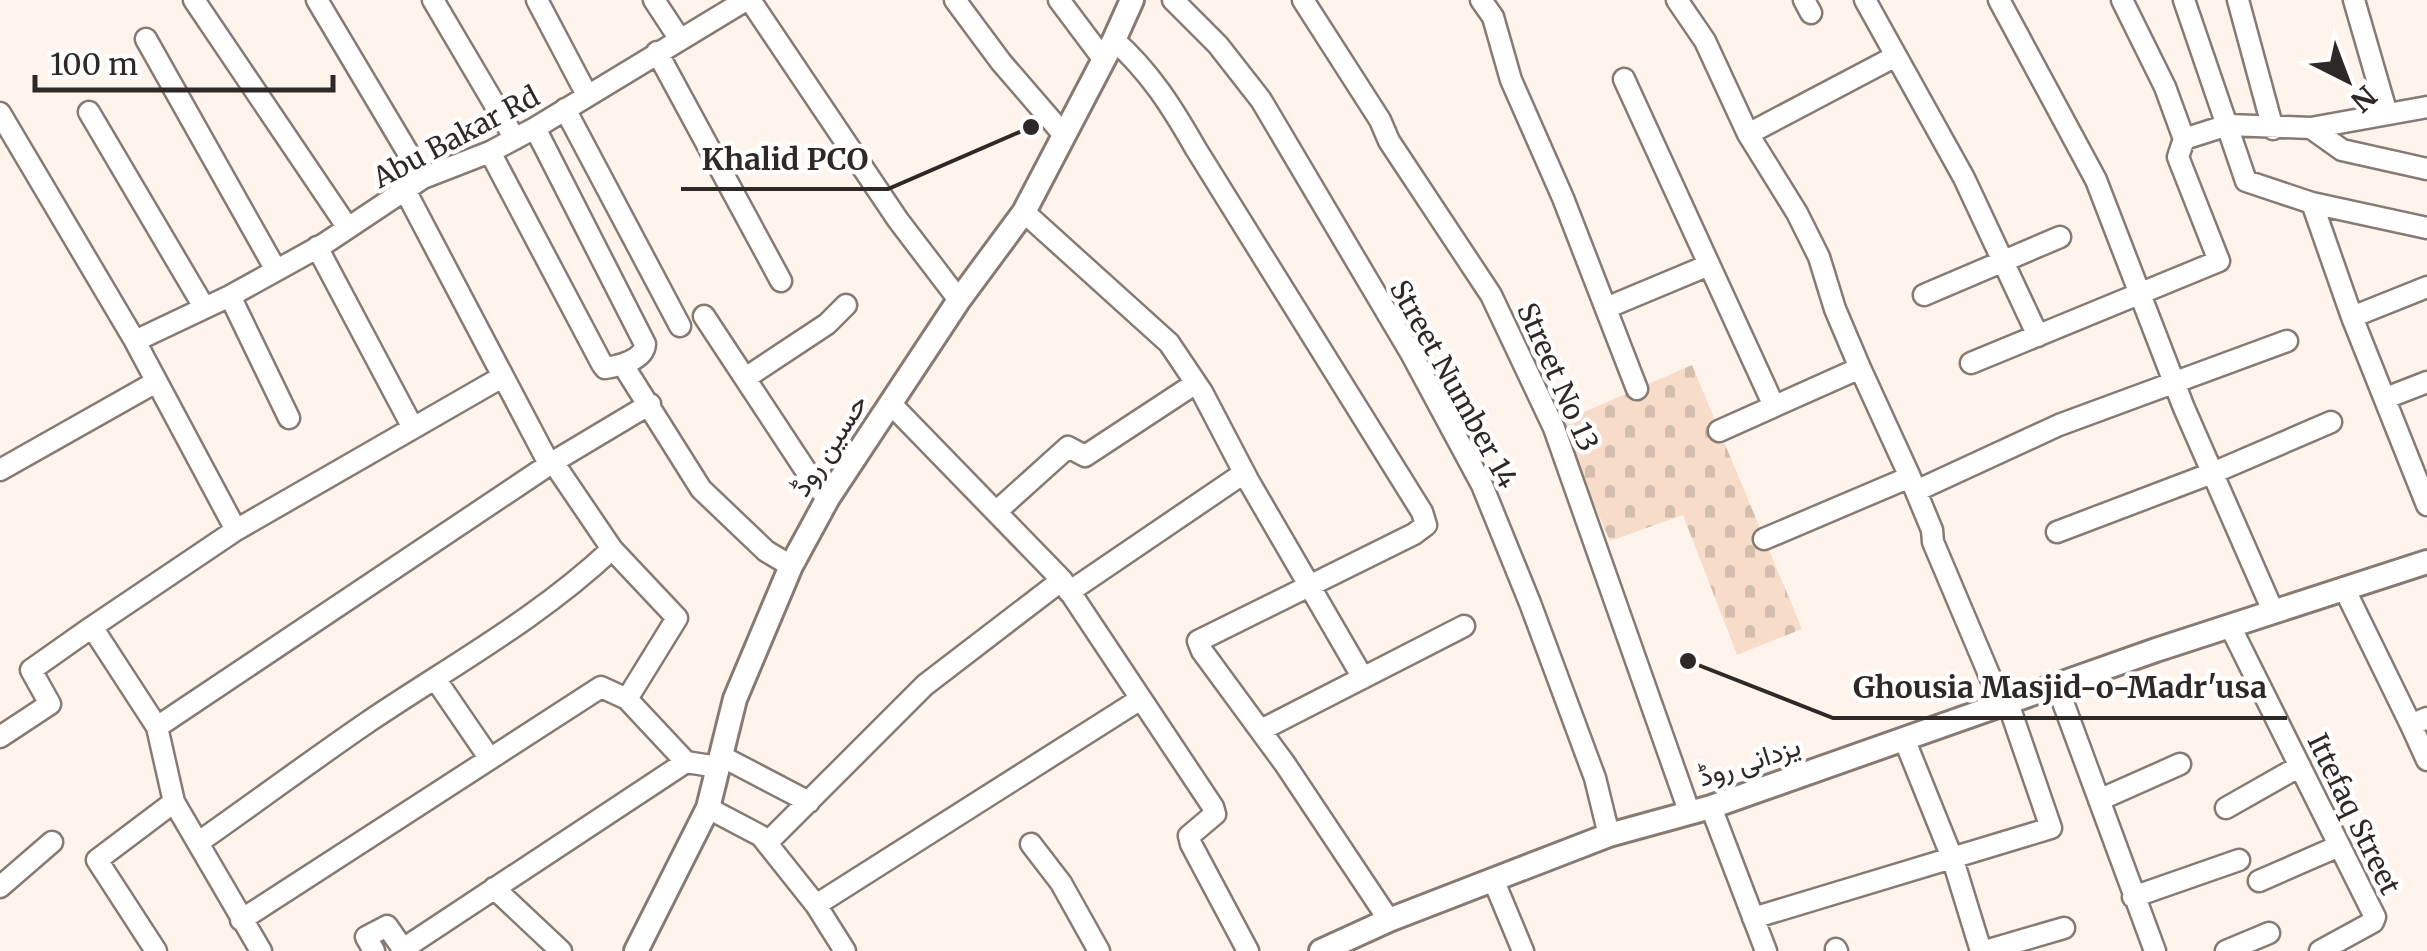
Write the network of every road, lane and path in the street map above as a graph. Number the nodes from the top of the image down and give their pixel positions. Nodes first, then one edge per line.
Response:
1 (194, 0) edge
2 (317, 0) edge
3 (434, 0) edge
4 (537, 0) edge
5 (654, 0) edge
6 (748, 0) edge
7 (956, 0) edge
8 (1059, 0) edge
9 (1132, 0) edge
10 (1173, 0) edge
11 (1304, 0) edge
12 (1481, 0) edge
13 (1676, 0) edge
14 (1865, 0) edge
15 (1999, 0) edge
16 (2122, 0) edge
17 (2184, 0) edge
18 (2238, 0) edge
19 (2354, 0) edge
20 (679, 38) junction
21 (146, 40) dead end
22 (1109, 50) junction
23 (657, 52) junction
24 (1896, 56) junction
25 (1624, 79) dead end
26 (587, 96) junction
27 (2427, 107) edge
28 (565, 109) junction
29 (89, 112) dead end
30 (2387, 114) junction
31 (2, 120) edge
32 (2228, 125) junction
33 (535, 128) junction
34 (2311, 128) junction
35 (2273, 129) junction
36 (1748, 134) junction
37 (1064, 136) junction
38 (515, 139) junction
39 (2184, 139) junction
40 (490, 152) junction
41 (2427, 170) edge
42 (424, 178) junction
43 (406, 192) junction
44 (2312, 203) junction
45 (1024, 212) junction
46 (348, 228) junction
47 (2427, 228) edge
48 (2060, 236) dead end
49 (317, 247) junction
50 (2002, 261) junction
51 (1709, 265) junction
52 (276, 270) junction
53 (781, 281) dead end
54 (2427, 287) edge
55 (2140, 294) junction
56 (1924, 295) dead end
57 (230, 296) junction
58 (960, 300) junction
59 (846, 305) dead end
60 (204, 307) junction
61 (1606, 308) junction
62 (704, 316) dead end
63 (2352, 317) junction
64 (680, 326) dead end
65 (2038, 336) junction
66 (2287, 341) dead end
67 (135, 342) junction
68 (1971, 363) dead end
69 (622, 364) junction
70 (1860, 368) junction
71 (502, 376) junction
72 (747, 378) junction
73 (156, 382) junction
74 (2427, 382) edge
75 (1196, 383) junction
76 (2175, 383) junction
77 (1637, 389) dead end
78 (2386, 398) junction
79 (650, 404) junction
80 (891, 404) junction
81 (1774, 406) junction
82 (289, 418) dead end
83 (2331, 422) dead end
84 (412, 426) junction
85 (1719, 430) dead end
86 (553, 462) junction
87 (0, 470) edge
88 (1244, 472) junction
89 (2215, 472) junction
90 (2422, 474) edge
91 (1913, 484) junction
92 (828, 498) junction
93 (2427, 506) edge
94 (997, 510) junction
95 (236, 530) junction
96 (2058, 532) dead end
97 (1764, 539) dead end
98 (612, 549) junction
99 (2427, 562) edge
100 (790, 566) junction
101 (1065, 586) junction
102 (1308, 586) junction
103 (2344, 588) junction
104 (2273, 612) junction
105 (1464, 626) dead end
106 (2230, 626) junction
107 (92, 627) junction
108 (1363, 678) junction
109 (436, 680) junction
110 (2056, 686) junction
111 (628, 699) junction
112 (1139, 700) junction
113 (2005, 704) junction
114 (2419, 722) edge
115 (157, 727) junction
116 (1261, 730) junction
117 (0, 737) edge
118 (1905, 740) junction
119 (490, 759) junction
120 (2427, 760) edge
121 (686, 762) junction
122 (720, 762) junction
123 (2180, 764) dead end
124 (2300, 766) junction
125 (2099, 800) junction
126 (174, 802) junction
127 (809, 802) junction
128 (708, 808) junction
129 (2226, 808) dead end
130 (1700, 809) junction
131 (1609, 834) junction
132 (52, 842) dead end
133 (199, 842) junction
134 (767, 843) junction
135 (1030, 844) dead end
136 (2339, 846) junction
137 (1953, 860) junction
138 (2239, 860) dead end
139 (1493, 880) junction
140 (2259, 881) dead end
141 (0, 887) edge
142 (494, 888) junction
143 (2132, 896) junction
144 (816, 905) junction
145 (1753, 918) junction
146 (241, 920) junction
147 (1389, 920) junction
148 (2064, 928) dead end
149 (2269, 934) dead end
150 (156, 951) edge
151 (261, 951) edge
152 (374, 951) edge
153 (561, 951) edge
154 (636, 951) edge
155 (845, 951) edge
156 (1100, 951) edge
157 (1248, 951) edge
158 (1322, 951) edge
159 (1523, 951) edge
160 (1766, 951) edge
161 (1983, 951) edge
162 (2155, 951) edge
163 (2226, 951) edge
164 (2320, 951) edge

1 - 46 street
2 - 42 street
3 - 38 street
4 - 26 street
5 - 20 street
6 - 20 street, Abu Bakar Rd
6 - 58 street
7 - 37 street
8 - 22 street
9 - 22 street, حسین روڈ
10 - 131 street, Street Number 14
11 - 130 street, Street No 13
12 - 61 street
13 - 36 street
14 - 24 street
15 - 55 street
16 - 39 street
17 - 32 street
18 - 35 street
19 - 30 street
20 - 23 street, Abu Bakar Rd
21 - 52 street
22 - 37 street, حسین روڈ
22 - 102 street
23 - 26 street, Abu Bakar Rd
23 - 53 street
24 - 36 street
24 - 50 street
25 - 51 street
26 - 28 street, Abu Bakar Rd
27 - 30 street
28 - 33 street, Abu Bakar Rd
28 - 64 street
29 - 60 street
30 - 34 street
31 - 67 street
32 - 35 street
32 - 39 street
32 - 44 street
33 - 38 street, Abu Bakar Rd
33 - 69 street
34 - 35 street
34 - 41 street
36 - 70 street
37 - 45 street, حسین روڈ
38 - 40 street, Abu Bakar Rd
39 - 55 street
40 - 42 street, Abu Bakar Rd
40 - 69 street
42 - 43 street, Abu Bakar Rd
43 - 46 street, Abu Bakar Rd
43 - 71 street
44 - 47 street
44 - 63 street
45 - 58 street, حسین روڈ
45 - 75 street
46 - 49 street, Abu Bakar Rd
48 - 50 street
49 - 52 street, Abu Bakar Rd
49 - 84 street
50 - 56 street
50 - 65 street
51 - 61 street
51 - 81 street
52 - 57 street, Abu Bakar Rd
54 - 63 street
55 - 65 street
55 - 76 street
57 - 60 street, Abu Bakar Rd
57 - 82 street
58 - 80 street, حسین روڈ
59 - 72 street
60 - 67 street, Abu Bakar Rd
61 - 77 street
62 - 72 street
63 - 78 street
65 - 68 street
66 - 76 street
67 - 73 street
69 - 79 street
70 - 81 street
70 - 91 street
71 - 84 street
71 - 86 street
72 - 92 street
73 - 87 street
73 - 95 street
74 - 78 street
75 - 88 street
75 - 94 street
76 - 89 street
76 - 91 street
78 - 90 street
79 - 86 street
79 - 100 street
80 - 92 street, حسین روڈ
80 - 94 street
81 - 85 street
83 - 89 street
84 - 95 street
86 - 98 street
86 - 115 street
88 - 101 street
88 - 102 street
89 - 96 street
89 - 104 street
90 - 93 street
91 - 97 street
91 - 113 street
92 - 100 street, حسین روڈ
94 - 101 street
95 - 107 street
98 - 109 street
98 - 111 street
99 - 103 street, یزدانی روڈ
100 - 122 street, حسین روڈ
101 - 112 street
101 - 127 street
102 - 108 street
102 - 116 street
103 - 104 street, یزدانی روڈ
103 - 114 street
104 - 106 street, یزدانی روڈ
105 - 108 street
106 - 110 street, یزدانی روڈ
106 - 124 street, Ittefaq Street
107 - 115 street
107 - 117 street
108 - 116 street
109 - 119 street
109 - 133 street
110 - 113 street, یزدانی روڈ
110 - 125 street
111 - 119 street
111 - 121 street
112 - 144 street
112 - 157 street
113 - 118 street, یزدانی روڈ
113 - 137 street
114 - 120 street
115 - 126 street
116 - 147 street
118 - 130 street, یزدانی روڈ
118 - 137 street
119 - 146 street
121 - 122 street
121 - 142 street
122 - 127 street
122 - 128 street, حسین روڈ
123 - 125 street
124 - 129 street
124 - 136 street, Ittefaq Street
125 - 143 street
126 - 133 street
126 - 150 street
127 - 134 street
128 - 134 street
128 - 154 street, حسین روڈ
130 - 131 street, یزدانی روڈ
130 - 145 street, Street No 13
131 - 139 street, یزدانی روڈ
132 - 141 street
133 - 146 street
134 - 144 street
135 - 156 street
136 - 140 street
136 - 164 street, Ittefaq Street
137 - 145 street
137 - 161 street
138 - 143 street
139 - 147 street, یزدانی روڈ
139 - 159 street
142 - 152 street
142 - 153 street
143 - 162 street
144 - 155 street
145 - 160 street, Street No 13
146 - 151 street
147 - 158 street, یزدانی روڈ
148 - 161 street
149 - 163 street

